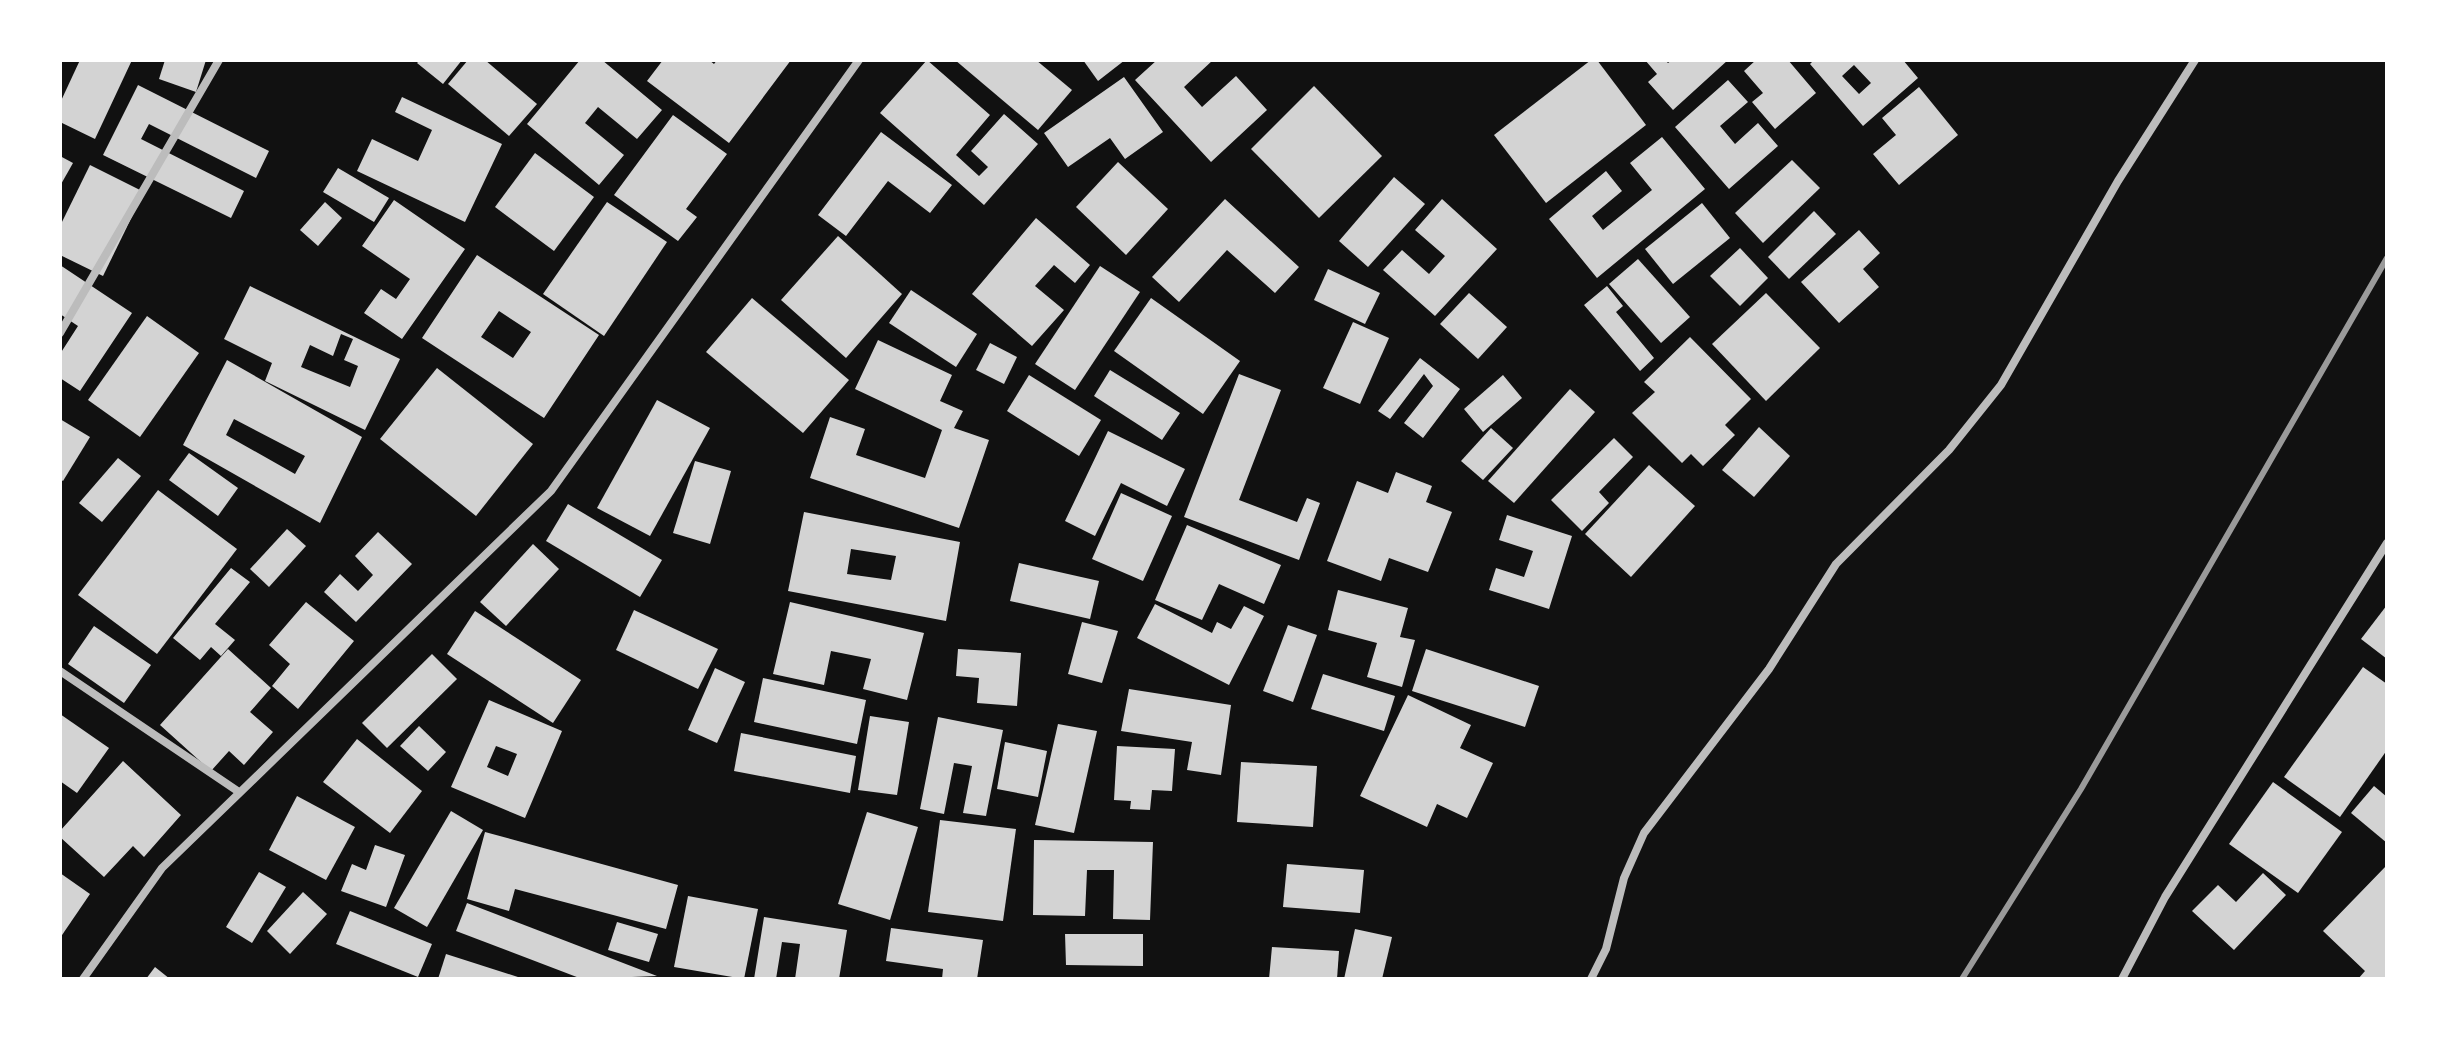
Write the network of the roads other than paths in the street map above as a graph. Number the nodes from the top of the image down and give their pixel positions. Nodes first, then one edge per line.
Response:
1 (219, 60) edge
2 (859, 60) edge
3 (2195, 60) edge
4 (60, 333) edge
5 (2387, 543) edge
6 (60, 671) edge
7 (239, 792) junction
8 (83, 979) edge
9 (1591, 979) edge
10 (2122, 979) edge

1 - 4 street
2 - 7 street
3 - 9 street
5 - 10 street
6 - 7 street
7 - 8 street

